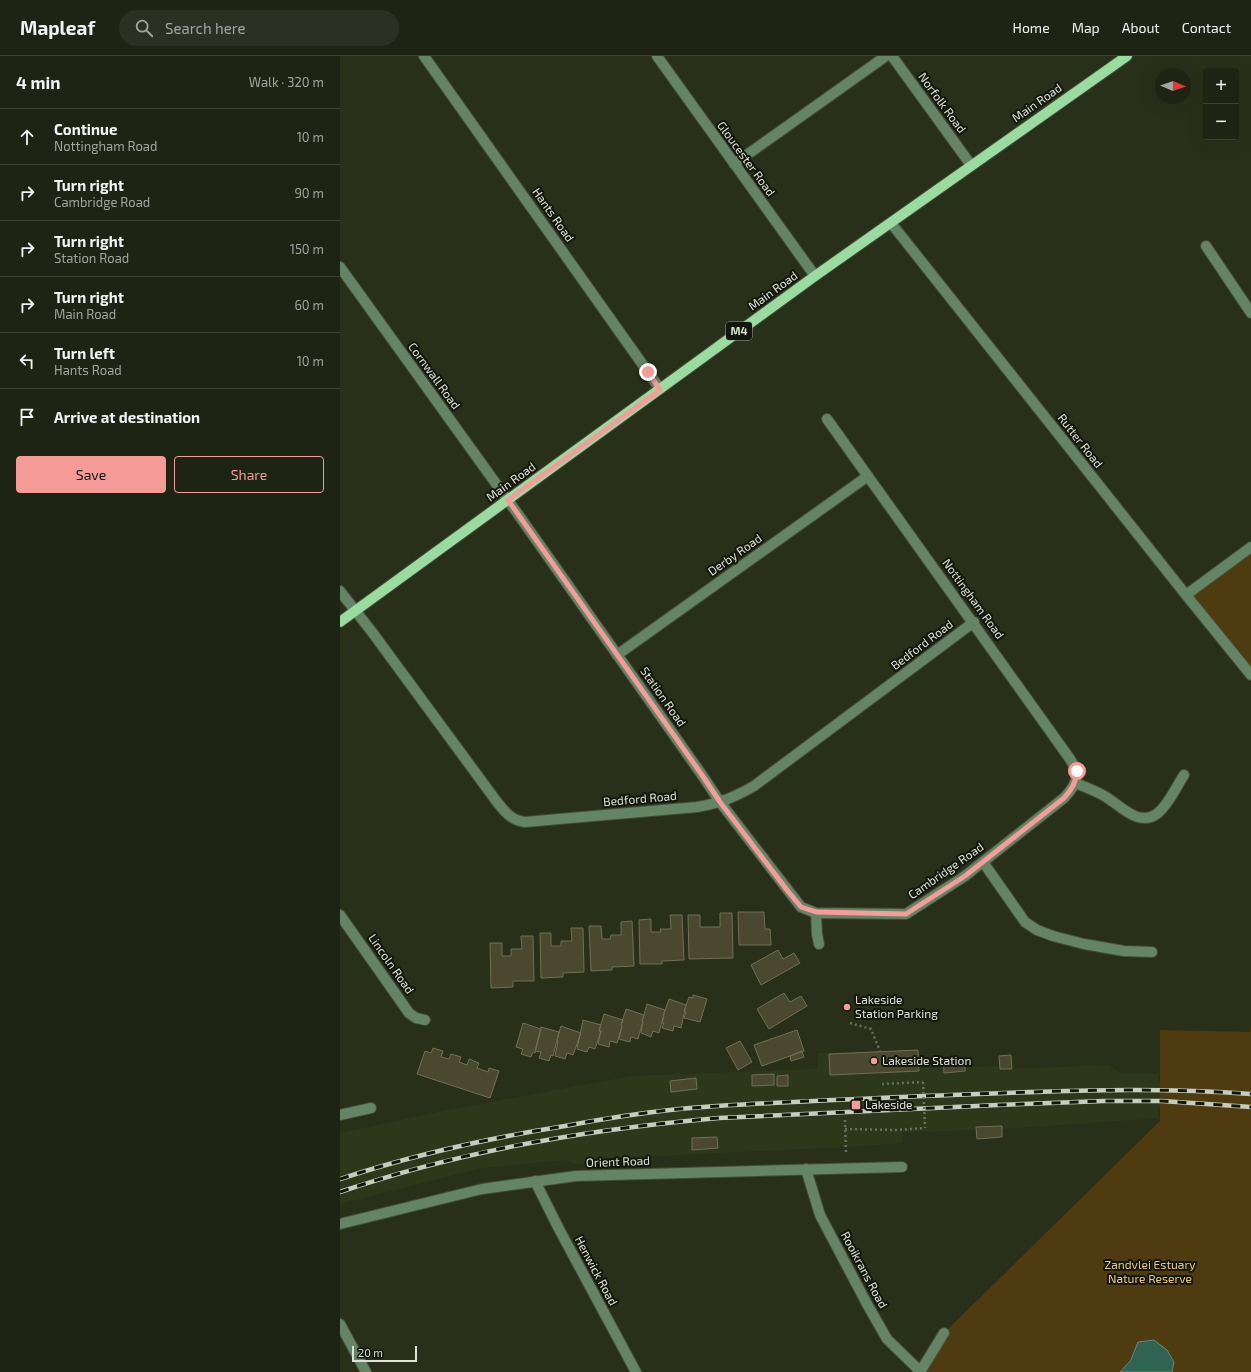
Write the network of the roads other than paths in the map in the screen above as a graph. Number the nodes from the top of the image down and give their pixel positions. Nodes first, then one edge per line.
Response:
1 (424, 56) edge
2 (657, 56) edge
3 (886, 56) edge
4 (892, 56) edge
5 (1124, 57) edge
6 (734, 164) junction
7 (971, 165) junction
8 (891, 223) junction
9 (1206, 246) dead end
10 (340, 267) edge
11 (814, 276) junction
12 (1251, 313) edge
13 (660, 390) junction
14 (827, 419) dead end
15 (868, 476) junction
16 (508, 500) junction
17 (1251, 547) edge
18 (340, 591) edge
19 (1186, 596) junction
20 (356, 610) junction
21 (340, 622) edge
22 (974, 622) junction
23 (617, 655) junction
24 (1251, 675) edge
25 (1184, 775) dead end
26 (1075, 783) junction
27 (720, 802) junction
28 (983, 862) junction
29 (801, 907) joint
30 (816, 912) junction
31 (340, 915) edge
32 (819, 944) dead end
33 (1152, 952) dead end
34 (425, 1020) dead end
35 (371, 1108) dead end
36 (340, 1115) edge
37 (902, 1167) dead end
38 (806, 1170) junction
39 (535, 1180) junction
40 (340, 1224) edge
41 (340, 1324) edge
42 (944, 1333) dead end
43 (366, 1372) edge
44 (636, 1372) edge
45 (920, 1372) edge

1 - 13 street, Hants Road
2 - 6 street, Gloucester Road
3 - 6 street
4 - 7 street, Norfolk Road
5 - 7 main road, Main Road / M4
6 - 11 street, Gloucester Road
7 - 8 main road, Main Road / M4
8 - 11 main road, Main Road / M4
8 - 19 street, Rutter Road
9 - 12 street
10 - 16 street, Cornwall Road
11 - 13 main road, Main Road / M4
13 - 16 main road, Main Road / M4
14 - 15 street, Nottingham Road
15 - 22 street, Nottingham Road
15 - 23 street, Derby Road
16 - 20 main road, Main Road / M4
16 - 23 street, Station Road
17 - 19 street
18 - 20 street, Bedford Road
19 - 24 street, Rutter Road
20 - 21 main road, Main Road / M4
20 - 27 street, Bedford Road
22 - 26 street, Nottingham Road
22 - 27 street, Bedford Road
23 - 27 street, Station Road
25 - 26 street
26 - 28 street, Cambridge Road
27 - 29 street, Station Road
28 - 30 street, Cambridge Road
28 - 33 street
29 - 30 street, Cambridge Road
30 - 32 street
31 - 34 street, Lincoln Road
35 - 36 street
37 - 38 street, Orient Road
38 - 39 street, Orient Road
38 - 45 street, Rooikrans Road
39 - 40 street, Orient Road
39 - 44 street, Henwick Road
41 - 43 street
42 - 45 street

